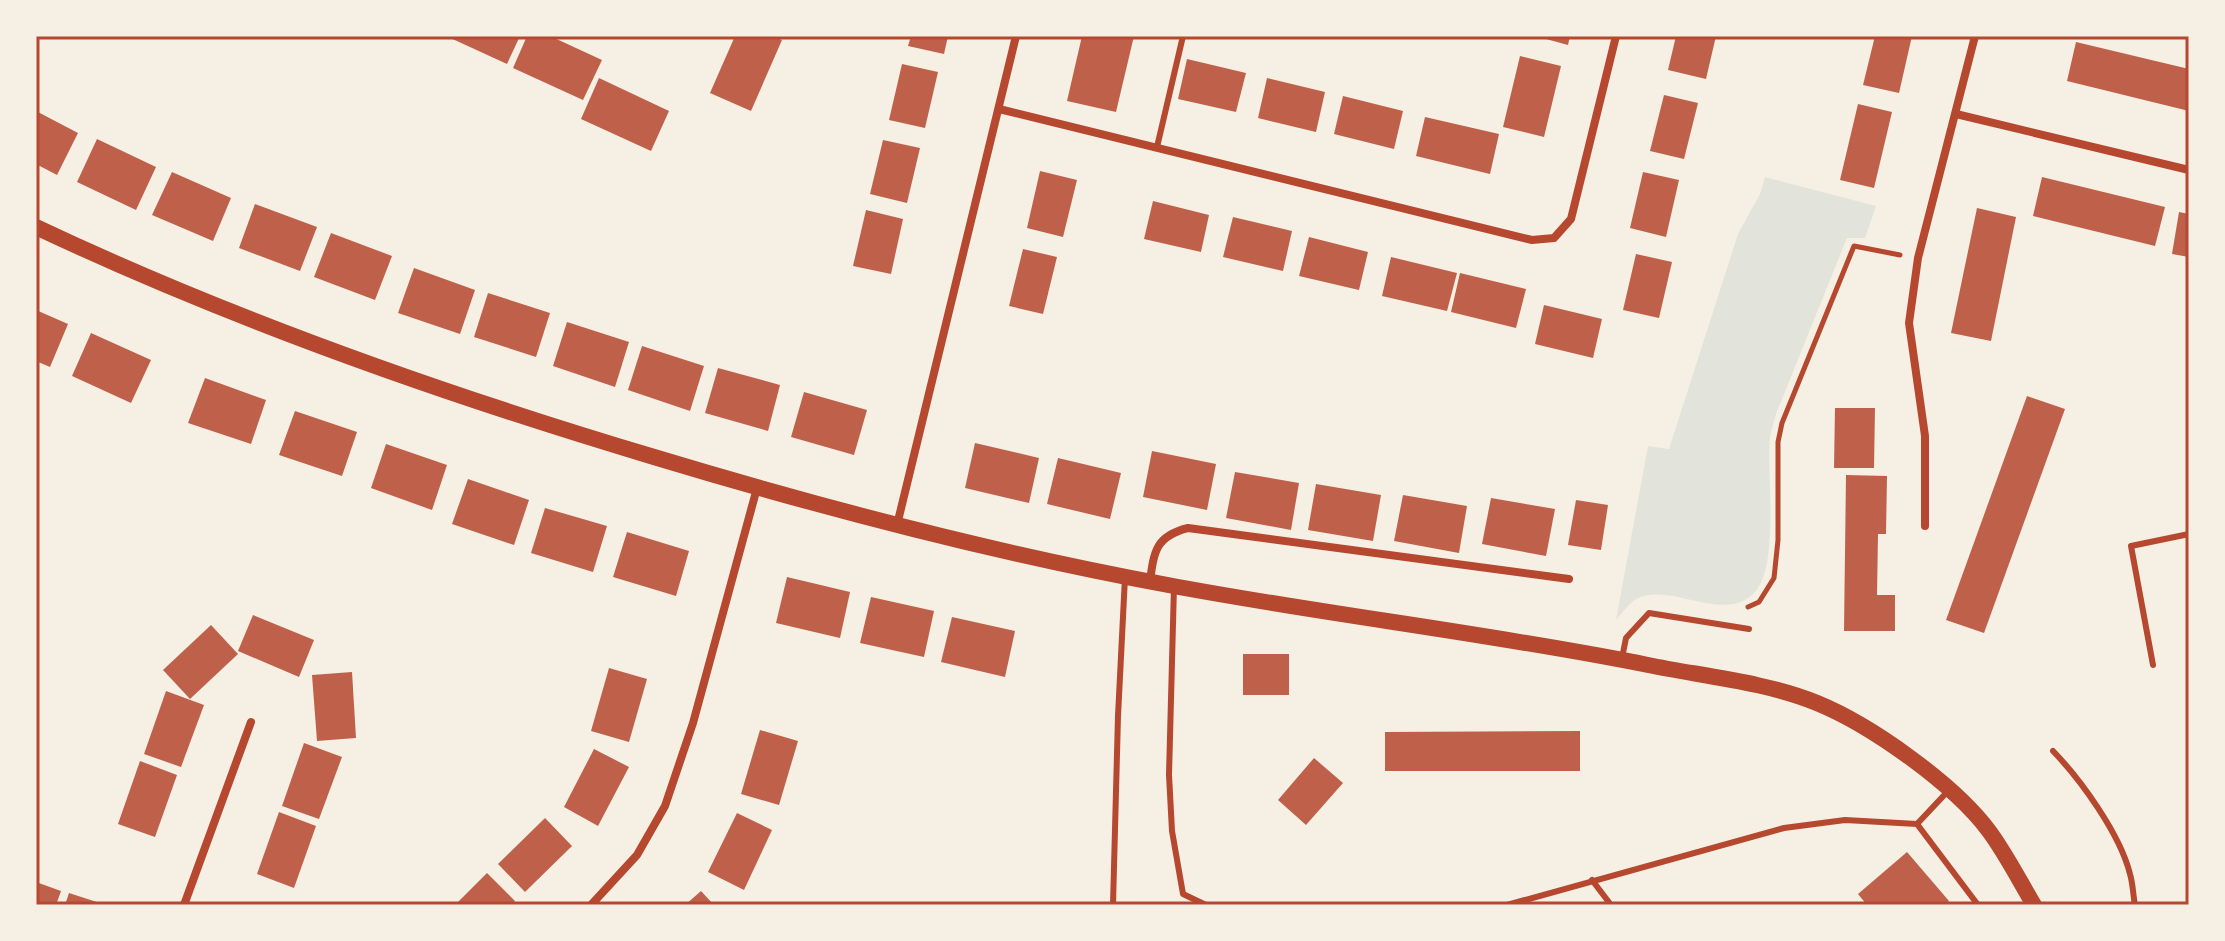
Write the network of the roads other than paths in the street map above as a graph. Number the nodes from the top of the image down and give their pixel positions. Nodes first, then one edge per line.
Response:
1 (1016, 36) edge
2 (1183, 36) edge
3 (1616, 36) edge
4 (1975, 36) edge
5 (999, 109) junction
6 (1956, 114) junction
7 (1157, 147) junction
8 (2189, 170) edge
9 (36, 227) edge
10 (757, 488) junction
11 (897, 526) junction
12 (1925, 526) dead end
13 (2189, 534) edge
14 (1125, 577) junction
15 (1569, 579) dead end
16 (1149, 582) junction
17 (1174, 586) junction
18 (1749, 629) dead end
19 (1622, 660) junction
20 (2153, 665) dead end
21 (251, 722) dead end
22 (2053, 751) dead end
23 (1949, 790) junction
24 (1917, 824) junction
25 (1592, 880) junction
26 (1183, 894) junction
27 (184, 905) edge
28 (591, 905) edge
29 (1113, 905) edge
30 (1183, 905) edge
31 (1206, 905) edge
32 (1507, 905) edge
33 (1611, 905) edge
34 (1978, 905) edge
35 (2034, 905) edge
36 (2135, 905) edge

1 - 5 street
2 - 7 lane
3 - 7 street
4 - 6 street
5 - 7 street
5 - 11 street
6 - 8 street
6 - 12 street
9 - 10 main road
10 - 11 main road
10 - 28 street
11 - 14 main road
13 - 20 lane
14 - 16 main road
14 - 29 lane
15 - 16 street
16 - 17 main road
17 - 19 main road
17 - 26 lane
18 - 19 lane
19 - 23 main road
21 - 27 street
22 - 36 lane
23 - 24 lane
23 - 35 main road
24 - 25 lane
24 - 34 lane
25 - 32 lane
25 - 33 lane
26 - 30 lane
26 - 31 lane

